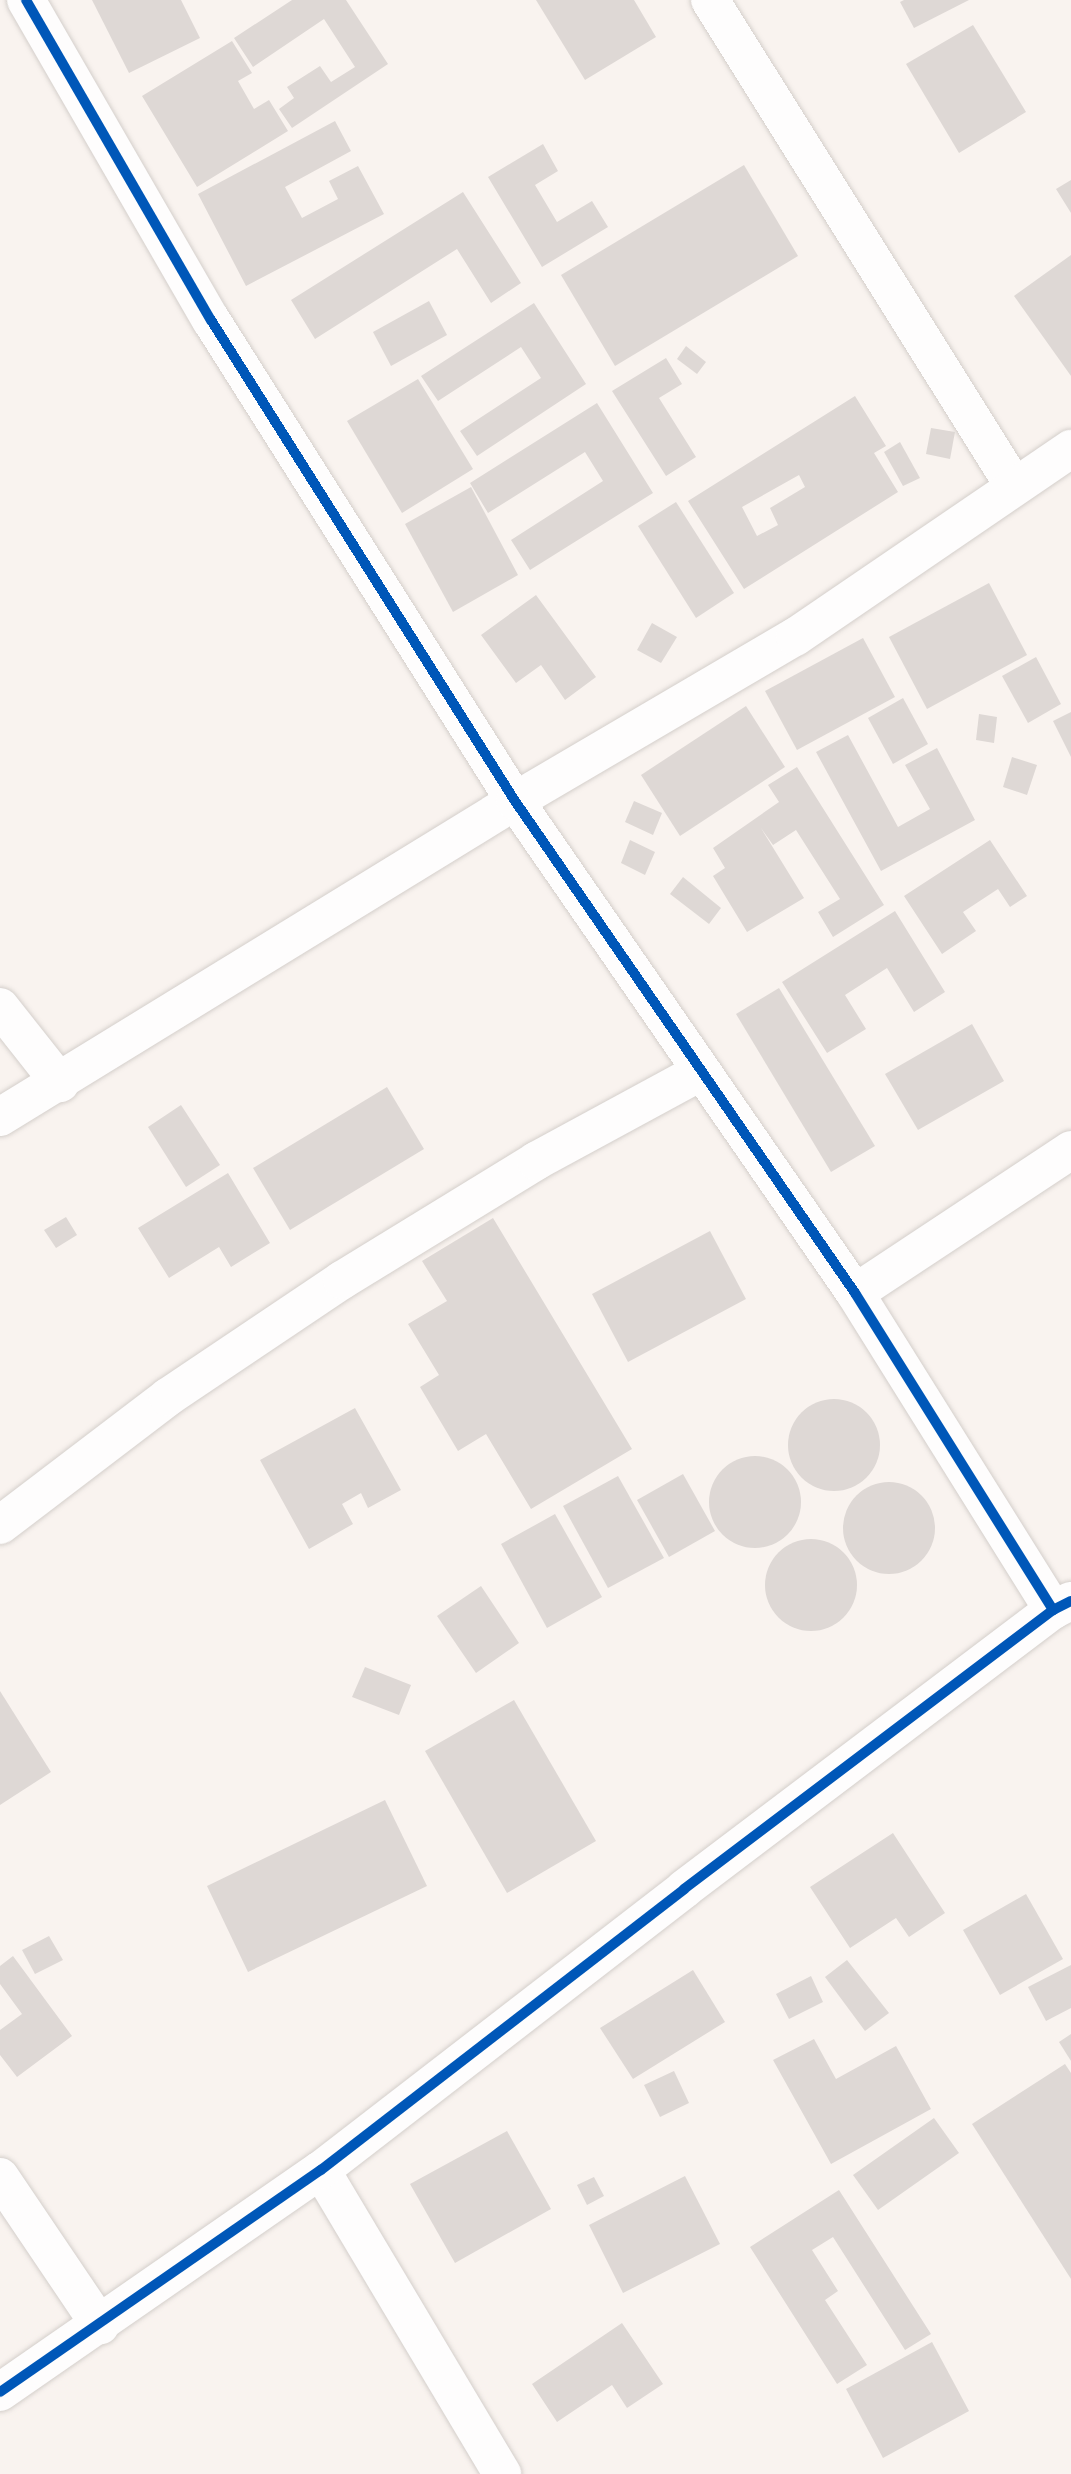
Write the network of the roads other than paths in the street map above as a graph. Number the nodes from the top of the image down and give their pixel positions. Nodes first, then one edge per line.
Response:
1 (26, 0) edge
2 (710, 0) edge
3 (1071, 449) edge
4 (1014, 486) junction
5 (515, 801) junction
6 (0, 1007) edge
7 (700, 1072) junction
8 (60, 1083) junction
9 (0, 1117) edge
10 (1071, 1150) edge
11 (855, 1293) junction
12 (0, 1525) edge
13 (1062, 1606) edge
14 (321, 2170) junction
15 (0, 2177) edge
16 (100, 2325) junction
17 (0, 2392) edge
18 (502, 2474) edge

1 - 5 street
2 - 4 street
3 - 4 street
4 - 5 street
5 - 7 street
5 - 8 street
6 - 8 street
7 - 11 street
7 - 12 street
8 - 9 street
10 - 11 street
11 - 13 street
13 - 14 street
14 - 16 street
14 - 18 street
15 - 16 street
16 - 17 street

